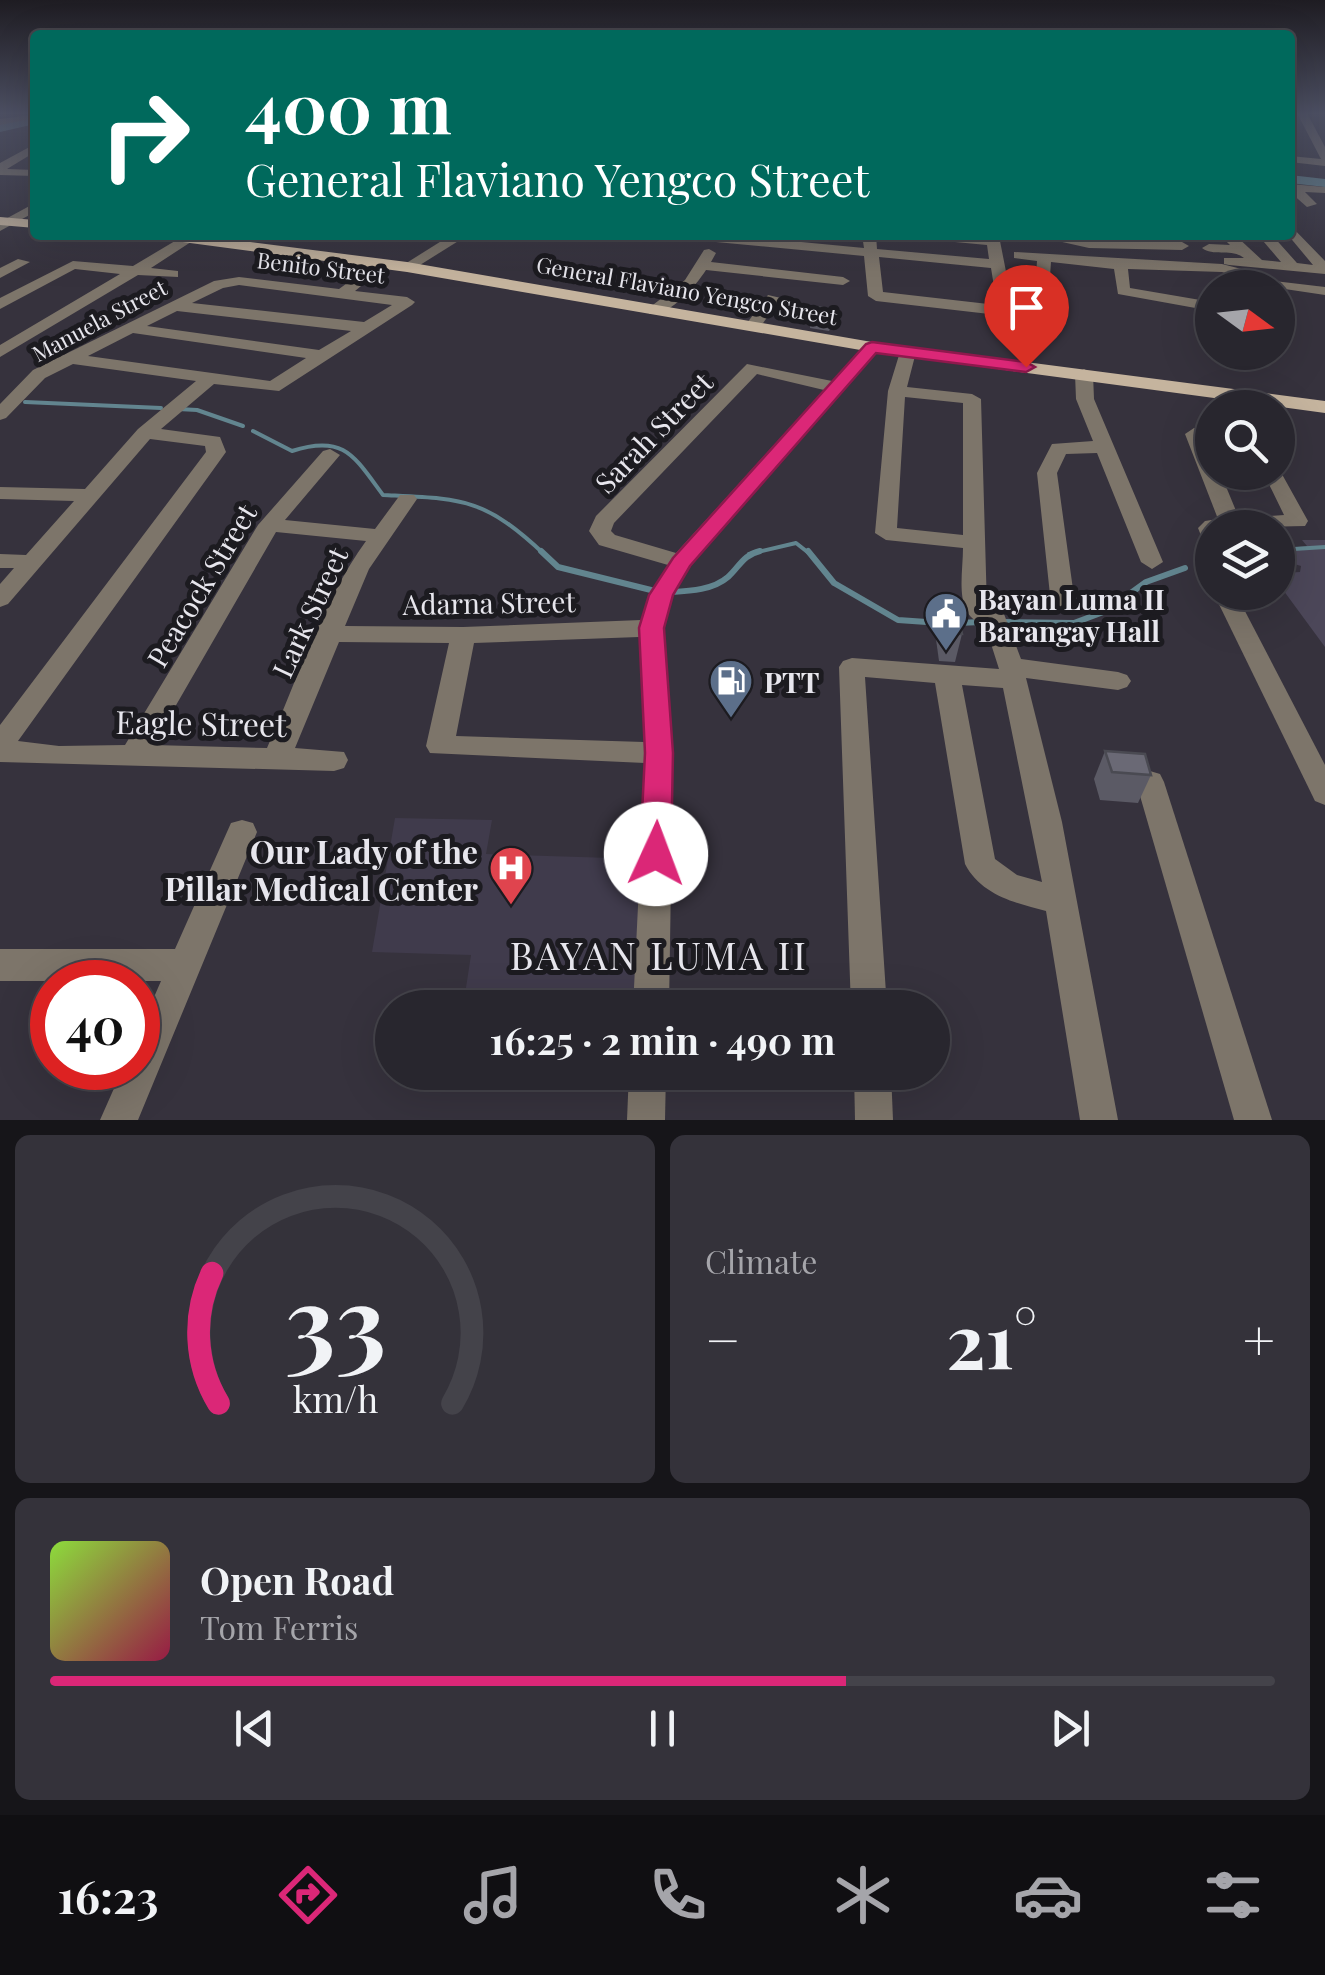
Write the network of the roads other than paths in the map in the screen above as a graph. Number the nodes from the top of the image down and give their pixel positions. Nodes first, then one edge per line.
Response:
1 (0, 170) edge
2 (30, 173) edge
3 (1295, 187) edge
4 (1295, 189) edge
5 (1322, 190) dead end
6 (1318, 204) edge
7 (30, 210) edge
8 (1325, 216) edge
9 (3, 223) edge
10 (30, 224) edge
11 (1295, 235) edge
12 (187, 240) edge
13 (205, 240) edge
14 (453, 240) edge
15 (713, 240) edge
16 (775, 240) edge
17 (869, 240) edge
18 (910, 240) edge
19 (949, 240) edge
20 (998, 240) edge
21 (1126, 240) edge
22 (1178, 240) edge
23 (1270, 240) edge
24 (1233, 241) edge
25 (825, 242) edge
26 (1204, 242) edge
27 (1019, 255) dead end
28 (912, 257) junction
29 (0, 258) edge
30 (1044, 258) junction
31 (952, 260) junction
32 (1226, 260) dead end
33 (1257, 263) junction
34 (379, 264) junction
35 (1323, 264) edge
36 (702, 265) junction
37 (1121, 265) junction
38 (1294, 266) junction
39 (407, 267) junction
40 (872, 268) junction
41 (1184, 268) junction
42 (1214, 270) edge
43 (135, 271) junction
44 (0, 274) edge
45 (173, 274) dead end
46 (999, 280) junction
47 (230, 281) joint
48 (843, 281) dead end
49 (1295, 289) edge
50 (1042, 290) dead end
51 (1325, 291) edge
52 (343, 294) junction
53 (773, 298) dead end
54 (1192, 303) junction
55 (1195, 303) edge
56 (0, 304) edge
57 (174, 306) junction
58 (654, 311) junction
59 (752, 327) junction
60 (128, 328) junction
61 (371, 328) junction
62 (9, 340) edge
63 (872, 347) junction
64 (0, 352) edge
65 (908, 352) junction
66 (324, 356) junction
67 (67, 358) junction
68 (1084, 374) junction
69 (208, 379) junction
70 (833, 387) junction
71 (897, 392) junction
72 (5, 404) edge
73 (1325, 407) edge
74 (145, 433) junction
75 (1104, 447) junction
76 (330, 455) dead end
77 (0, 493) edge
78 (92, 495) junction
79 (407, 499) dead end
80 (269, 525) junction
81 (381, 536) junction
82 (975, 543) junction
83 (0, 561) edge
84 (32, 562) junction
85 (681, 562) junction
86 (1152, 562) dead end
87 (0, 598) edge
88 (1063, 604) dead end
89 (1232, 610) edge
90 (652, 628) junction
91 (327, 634) junction
92 (464, 635) junction
93 (1011, 673) junction
94 (946, 675) junction
95 (1118, 681) dead end
96 (0, 748) edge
97 (659, 753) junction
98 (133, 755) junction
99 (277, 757) junction
100 (334, 760) dead end
101 (1150, 782) edge
102 (1325, 794) edge
103 (242, 832) dead end
104 (1058, 900) junction
105 (0, 965) edge
106 (184, 965) junction
107 (652, 990) edge
108 (868, 990) edge
109 (647, 1090) edge
110 (873, 1090) edge
111 (119, 1120) edge
112 (646, 1120) edge
113 (874, 1120) edge
114 (1099, 1120) edge
115 (1254, 1120) edge

1 - 2 street
3 - 5 street
4 - 6 street
6 - 8 street
7 - 9 street
9 - 10 main road
11 - 35 street
12 - 43 street
13 - 34 main road, General Flaviano Yengco Street
14 - 39 street
15 - 36 street
16 - 25 street
17 - 40 street
18 - 28 street
19 - 31 street
20 - 46 street
21 - 22 street
23 - 38 street
24 - 26 street
24 - 33 street
25 - 40 street
27 - 30 street
28 - 31 street
28 - 40 street
29 - 44 street
30 - 37 street
30 - 50 street
31 - 46 street
32 - 33 street
33 - 38 street
34 - 39 main road, General Flaviano Yengco Street
34 - 52 street
35 - 38 street
36 - 48 street
36 - 58 street
37 - 41 street
37 - 54 street
39 - 58 main road, General Flaviano Yengco Street
40 - 46 street
40 - 46 street
41 - 42 street
41 - 54 street
43 - 45 street
43 - 56 street
43 - 62 street
47 - 52 street, Benito Street
47 - 57 street, Manuela Street
49 - 51 street
52 - 61 street, Benito Street
53 - 59 street
54 - 55 street
57 - 60 street, Manuela Street
57 - 61 street
58 - 59 main road, General Flaviano Yengco Street
59 - 63 main road, General Flaviano Yengco Street
60 - 66 street
60 - 67 street, Manuela Street
61 - 66 street
62 - 64 street
63 - 65 main road, General Flaviano Yengco Street
63 - 70 street
65 - 68 main road, General Flaviano Yengco Street
65 - 71 street
66 - 69 street
67 - 69 street
67 - 72 street, Manuela Street
68 - 73 main road, General Flaviano Yengco Street
68 - 75 street
69 - 74 street
70 - 85 street
70 - 85 street, Sarah Street
71 - 82 street
71 - 82 street
74 - 78 street
74 - 96 street
75 - 86 street
75 - 88 street
76 - 80 street, Peacock Street
77 - 78 street
78 - 84 street
79 - 81 street, Lark Street
80 - 81 street
80 - 98 street, Peacock Street
81 - 91 street, Lark Street
82 - 93 street
83 - 84 street
84 - 87 street
85 - 90 street
89 - 102 street
90 - 92 street, Adarna Street
90 - 97 street
91 - 92 street, Adarna Street
91 - 99 street, Lark Street
92 - 97 street
93 - 94 street
93 - 95 street
93 - 104 street
94 - 104 street
94 - 108 street
96 - 98 street, Eagle Street
97 - 107 street
98 - 99 street, Eagle Street
99 - 100 street, Eagle Street
101 - 115 street
103 - 106 street
104 - 114 street
105 - 106 street
106 - 111 street
109 - 112 street
110 - 113 street

